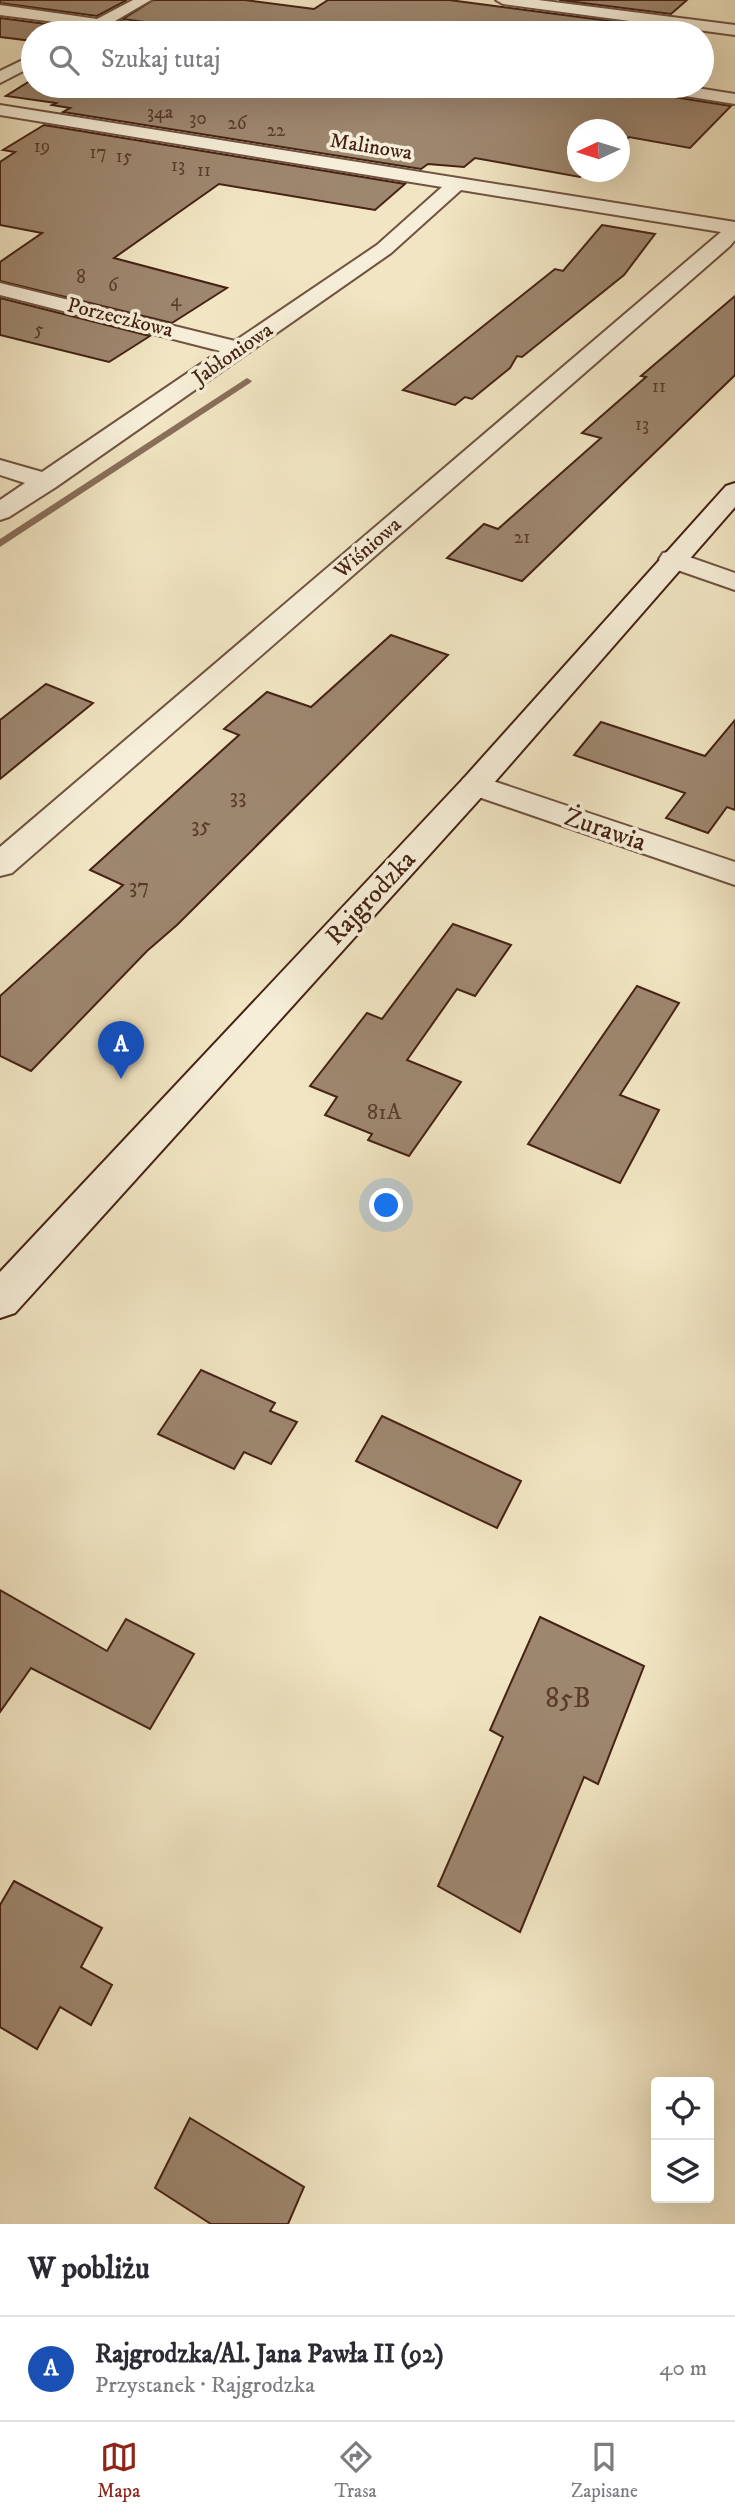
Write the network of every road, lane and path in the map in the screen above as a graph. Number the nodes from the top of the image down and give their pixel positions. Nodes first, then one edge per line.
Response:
1 (144, 0) edge
2 (503, 0) edge
3 (629, 0) edge
4 (0, 10) edge
5 (612, 14) junction
6 (79, 21) edge
7 (106, 21) edge
8 (604, 21) edge
9 (666, 21) edge
10 (714, 27) edge
11 (735, 30) edge
12 (21, 67) edge
13 (0, 78) edge
14 (714, 96) edge
15 (735, 99) edge
16 (0, 110) edge
17 (456, 184) junction
18 (735, 228) edge
19 (0, 289) edge
20 (239, 349) junction
21 (0, 467) edge
22 (47, 482) junction
23 (735, 491) edge
24 (0, 512) edge
25 (672, 559) junction
26 (735, 582) edge
27 (475, 785) junction
28 (0, 865) edge
29 (735, 874) edge
30 (0, 1300) edge

1 - 7 street
2 - 5 street
3 - 5 street
4 - 6 street
5 - 8 street
5 - 9 street
10 - 11 street
12 - 13 street
14 - 15 street
16 - 17 street, Malinowa
17 - 18 street, Malinowa
17 - 20 street, Jabłoniowa
18 - 28 street, Wiśniowa
19 - 20 street, Porzeczkowa
20 - 22 street, Jabłoniowa
21 - 22 street
22 - 24 street, Jabłoniowa
23 - 25 street, Rajgrodzka
25 - 26 street
25 - 27 street, Rajgrodzka
27 - 29 street, Żurawia
27 - 30 street, Rajgrodzka

